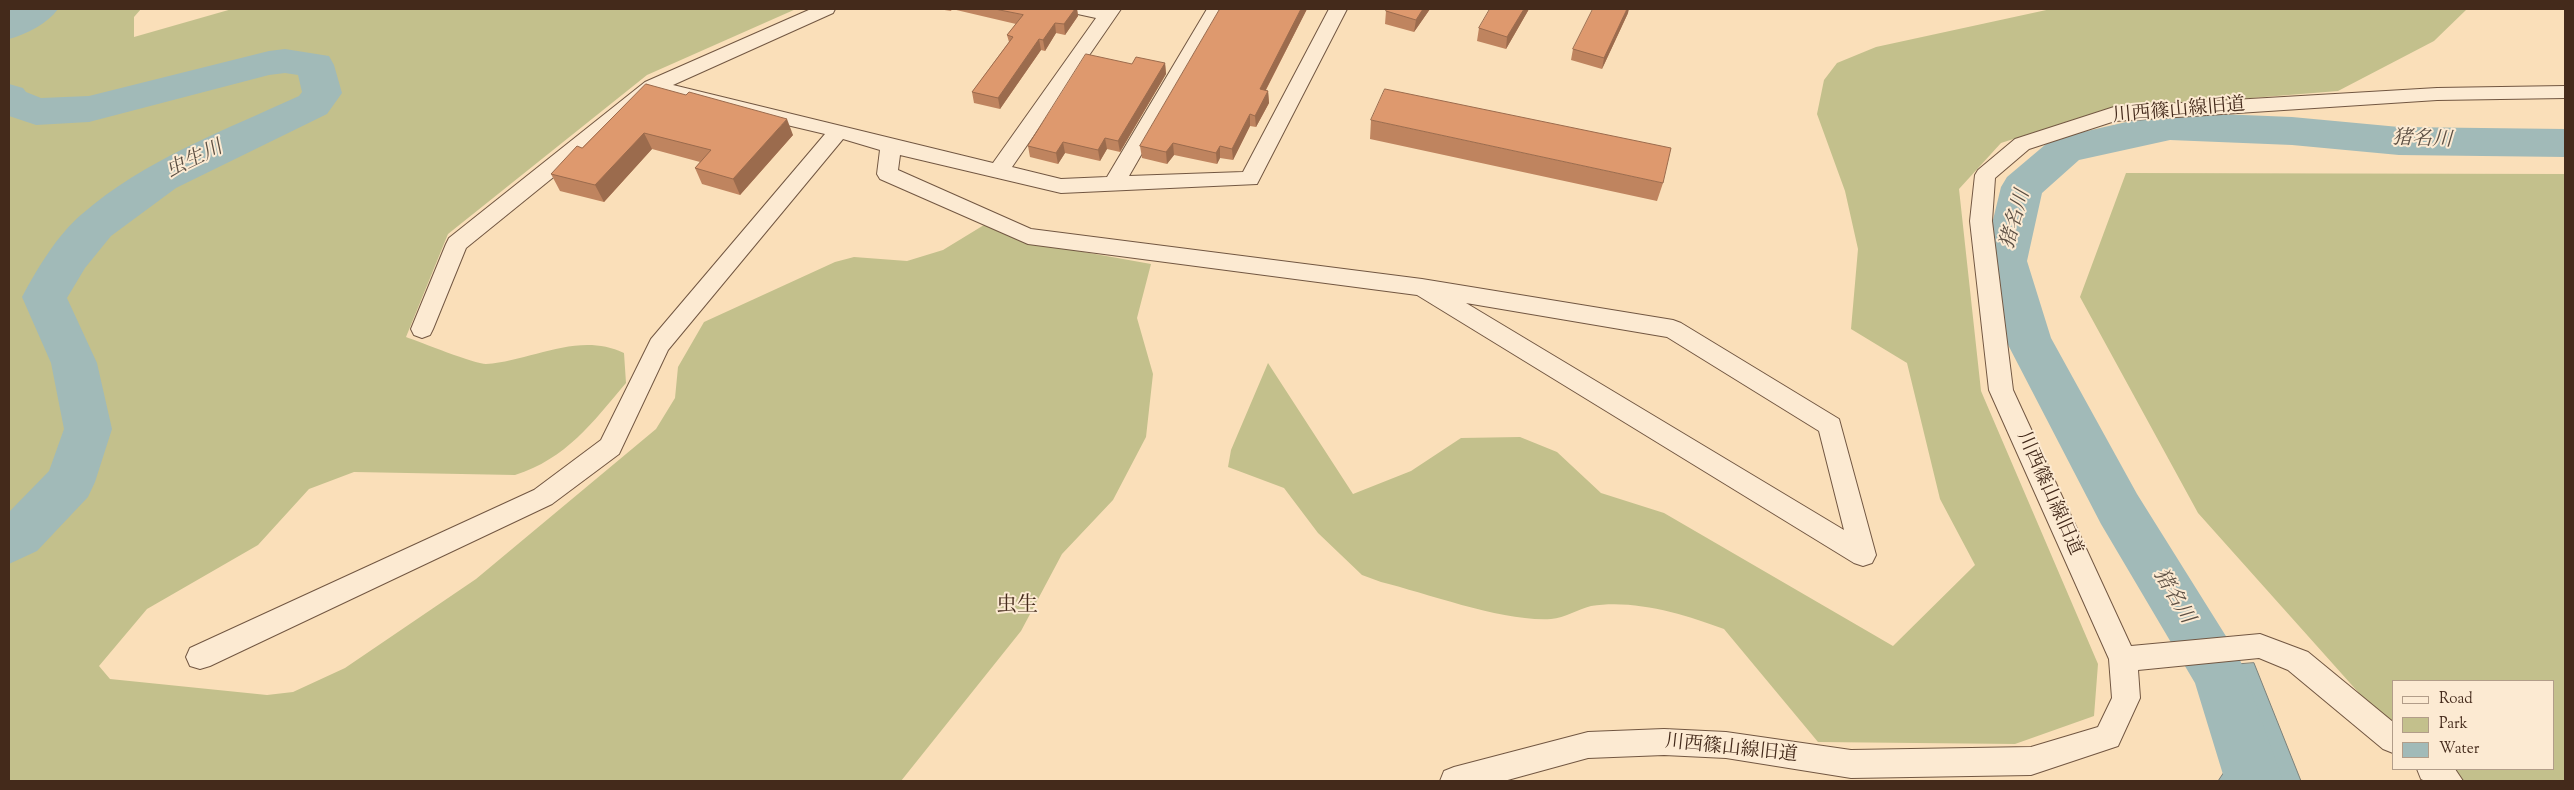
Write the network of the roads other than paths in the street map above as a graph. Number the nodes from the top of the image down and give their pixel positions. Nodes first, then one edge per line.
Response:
1 (826, 9) edge
2 (1080, 9) edge
3 (1216, 9) edge
4 (1338, 9) edge
5 (1110, 12) edge
6 (652, 86) junction
7 (2565, 92) edge
8 (839, 131) junction
9 (891, 146) junction
10 (998, 171) junction
11 (1113, 184) junction
12 (1422, 287) junction
13 (422, 329) dead end
14 (200, 658) dead end
15 (2135, 658) junction
16 (2392, 739) edge
17 (2433, 770) edge
18 (1454, 781) edge
19 (2449, 781) edge

1 - 6 street
2 - 5 street
3 - 11 street
4 - 11 street
5 - 10 street
6 - 8 street
6 - 13 street
7 - 15 street, 川西篠山線旧道
8 - 9 street
8 - 14 street
9 - 10 street
9 - 12 street
10 - 11 street
12 - 12 street
15 - 16 street
15 - 18 street, 川西篠山線旧道
17 - 19 street

